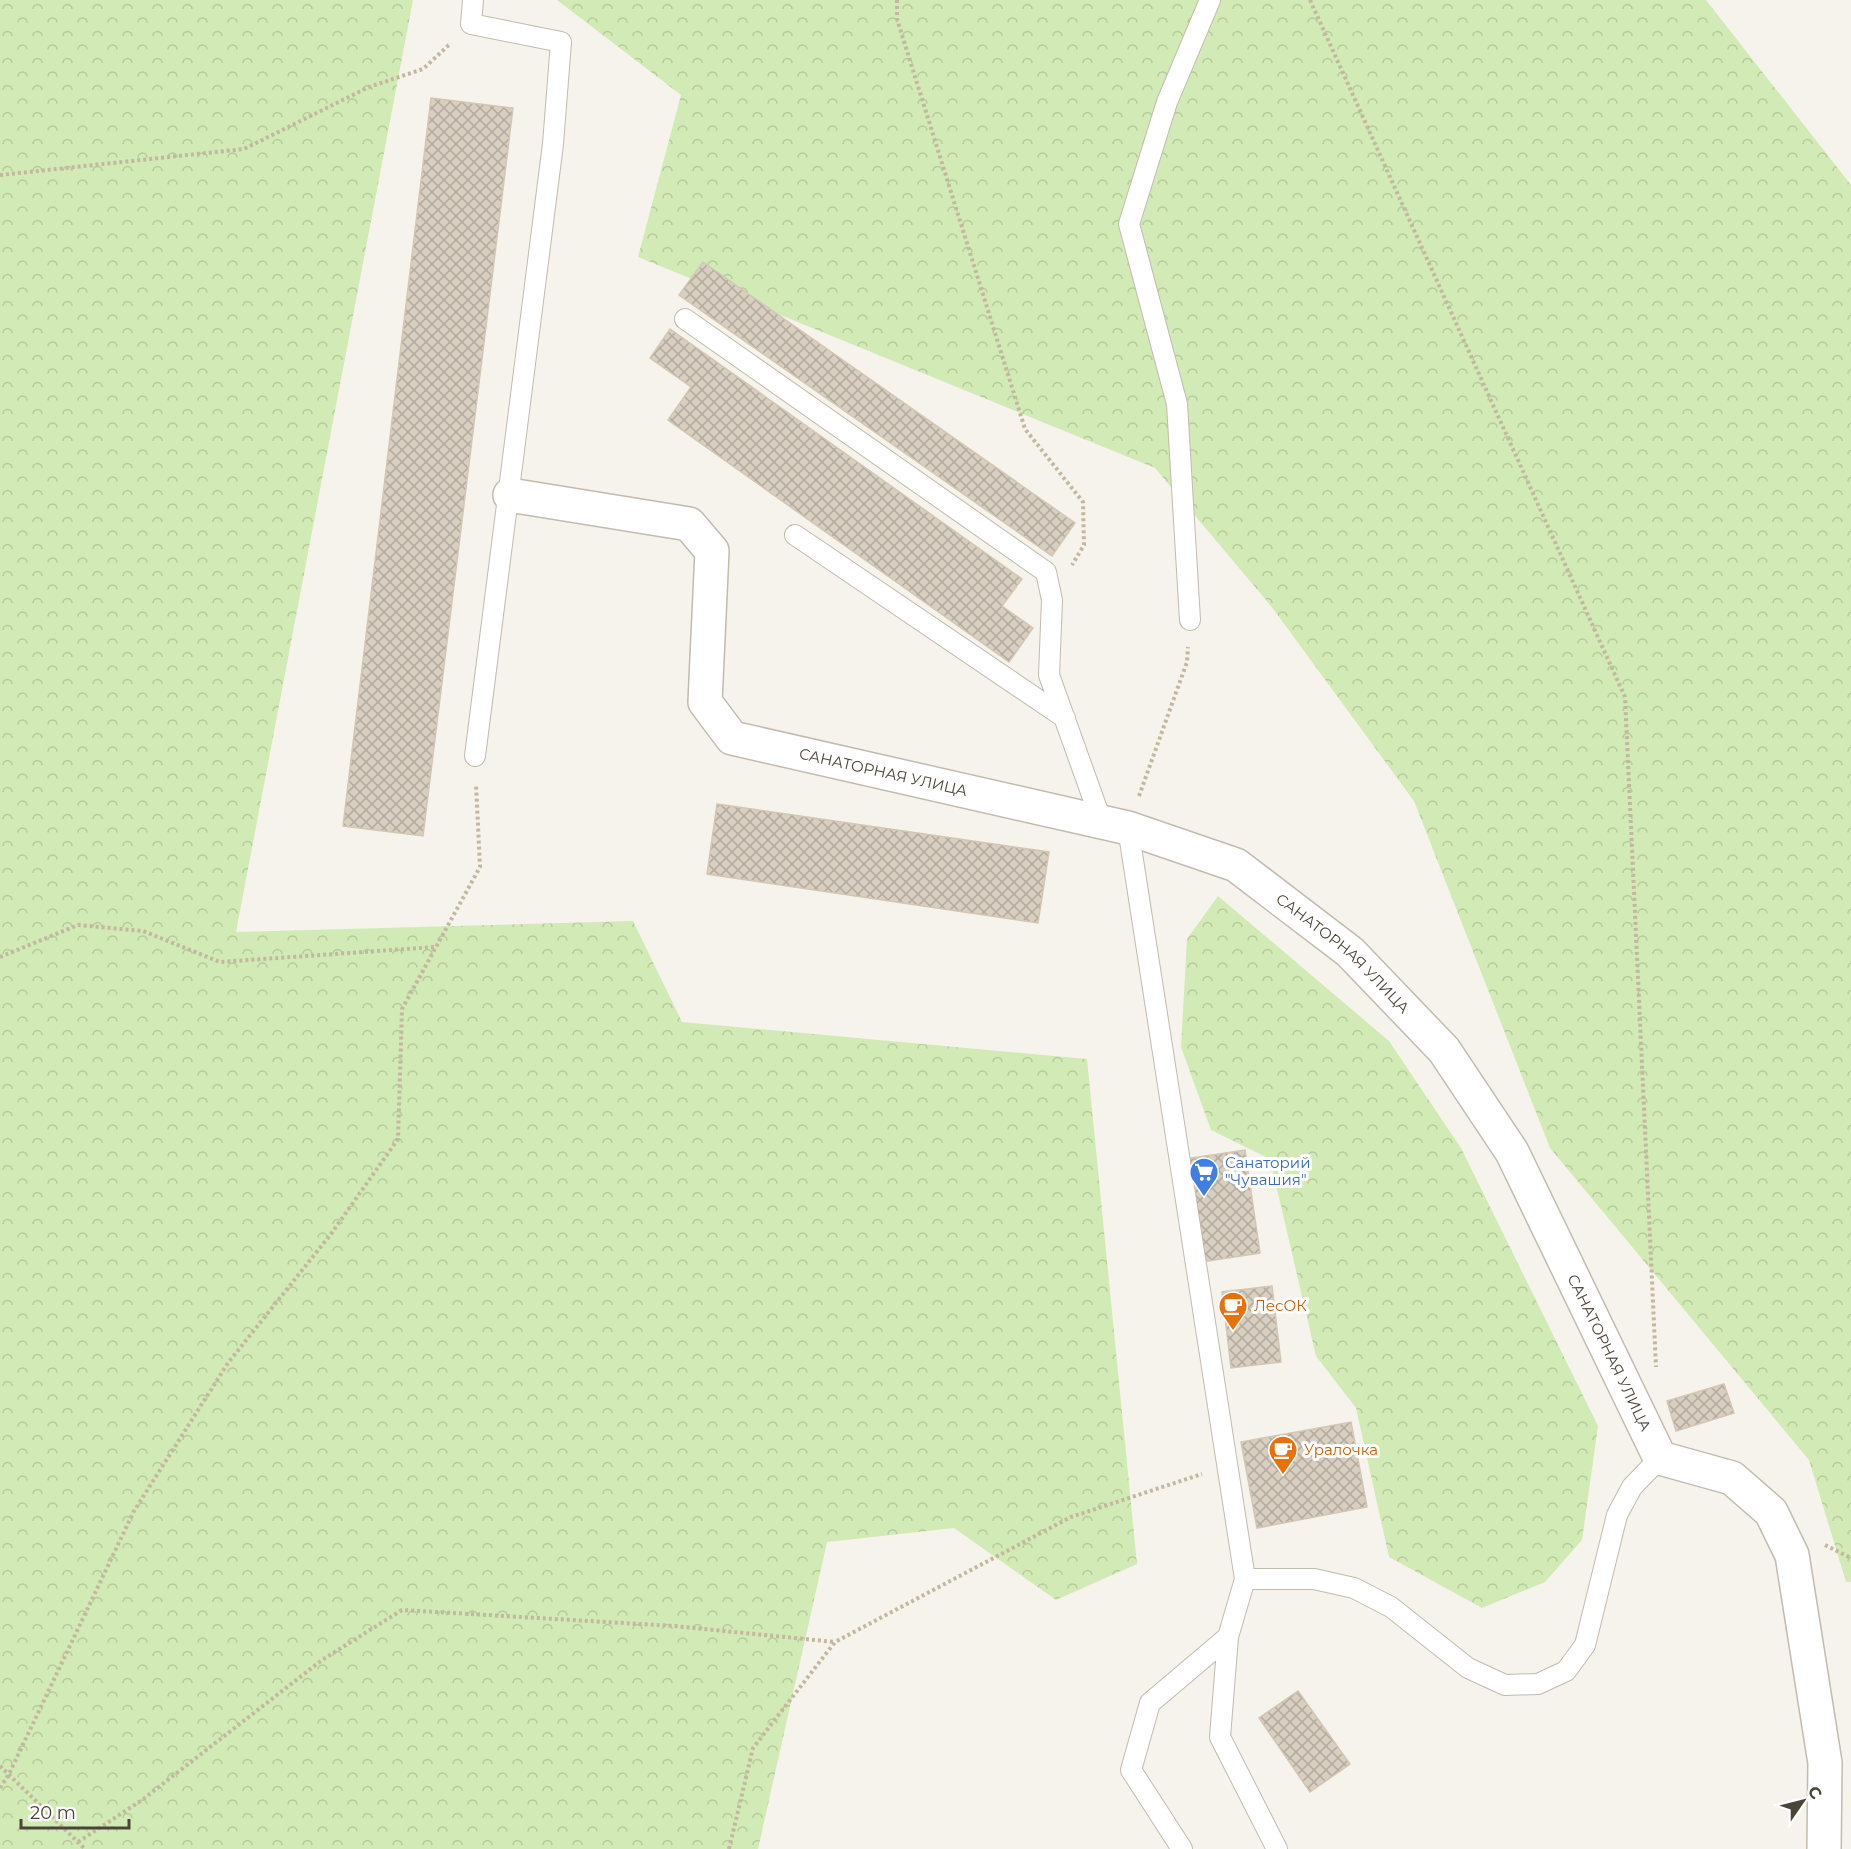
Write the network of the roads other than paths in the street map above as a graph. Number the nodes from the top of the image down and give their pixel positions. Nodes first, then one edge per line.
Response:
1 (474, 0) edge
2 (1210, 0) edge
3 (685, 319) dead end
4 (510, 495) junction
5 (795, 535) dead end
6 (1190, 620) road end
7 (1065, 718) junction
8 (475, 756) road end
9 (1115, 825) junction
10 (1660, 1458) junction
11 (1245, 1579) junction
12 (1227, 1637) junction
13 (1182, 1849) edge
14 (1277, 1849) edge
15 (1824, 1849) edge

1 - 4 lane
2 - 6 lane
3 - 7 lane
4 - 8 lane
4 - 9 street, САНАТОРНАЯ УЛИЦА
5 - 7 lane
7 - 9 lane
9 - 10 street, САНАТОРНАЯ УЛИЦА
9 - 11 lane
10 - 11 lane
10 - 15 street
11 - 12 lane
12 - 13 lane
12 - 14 lane

